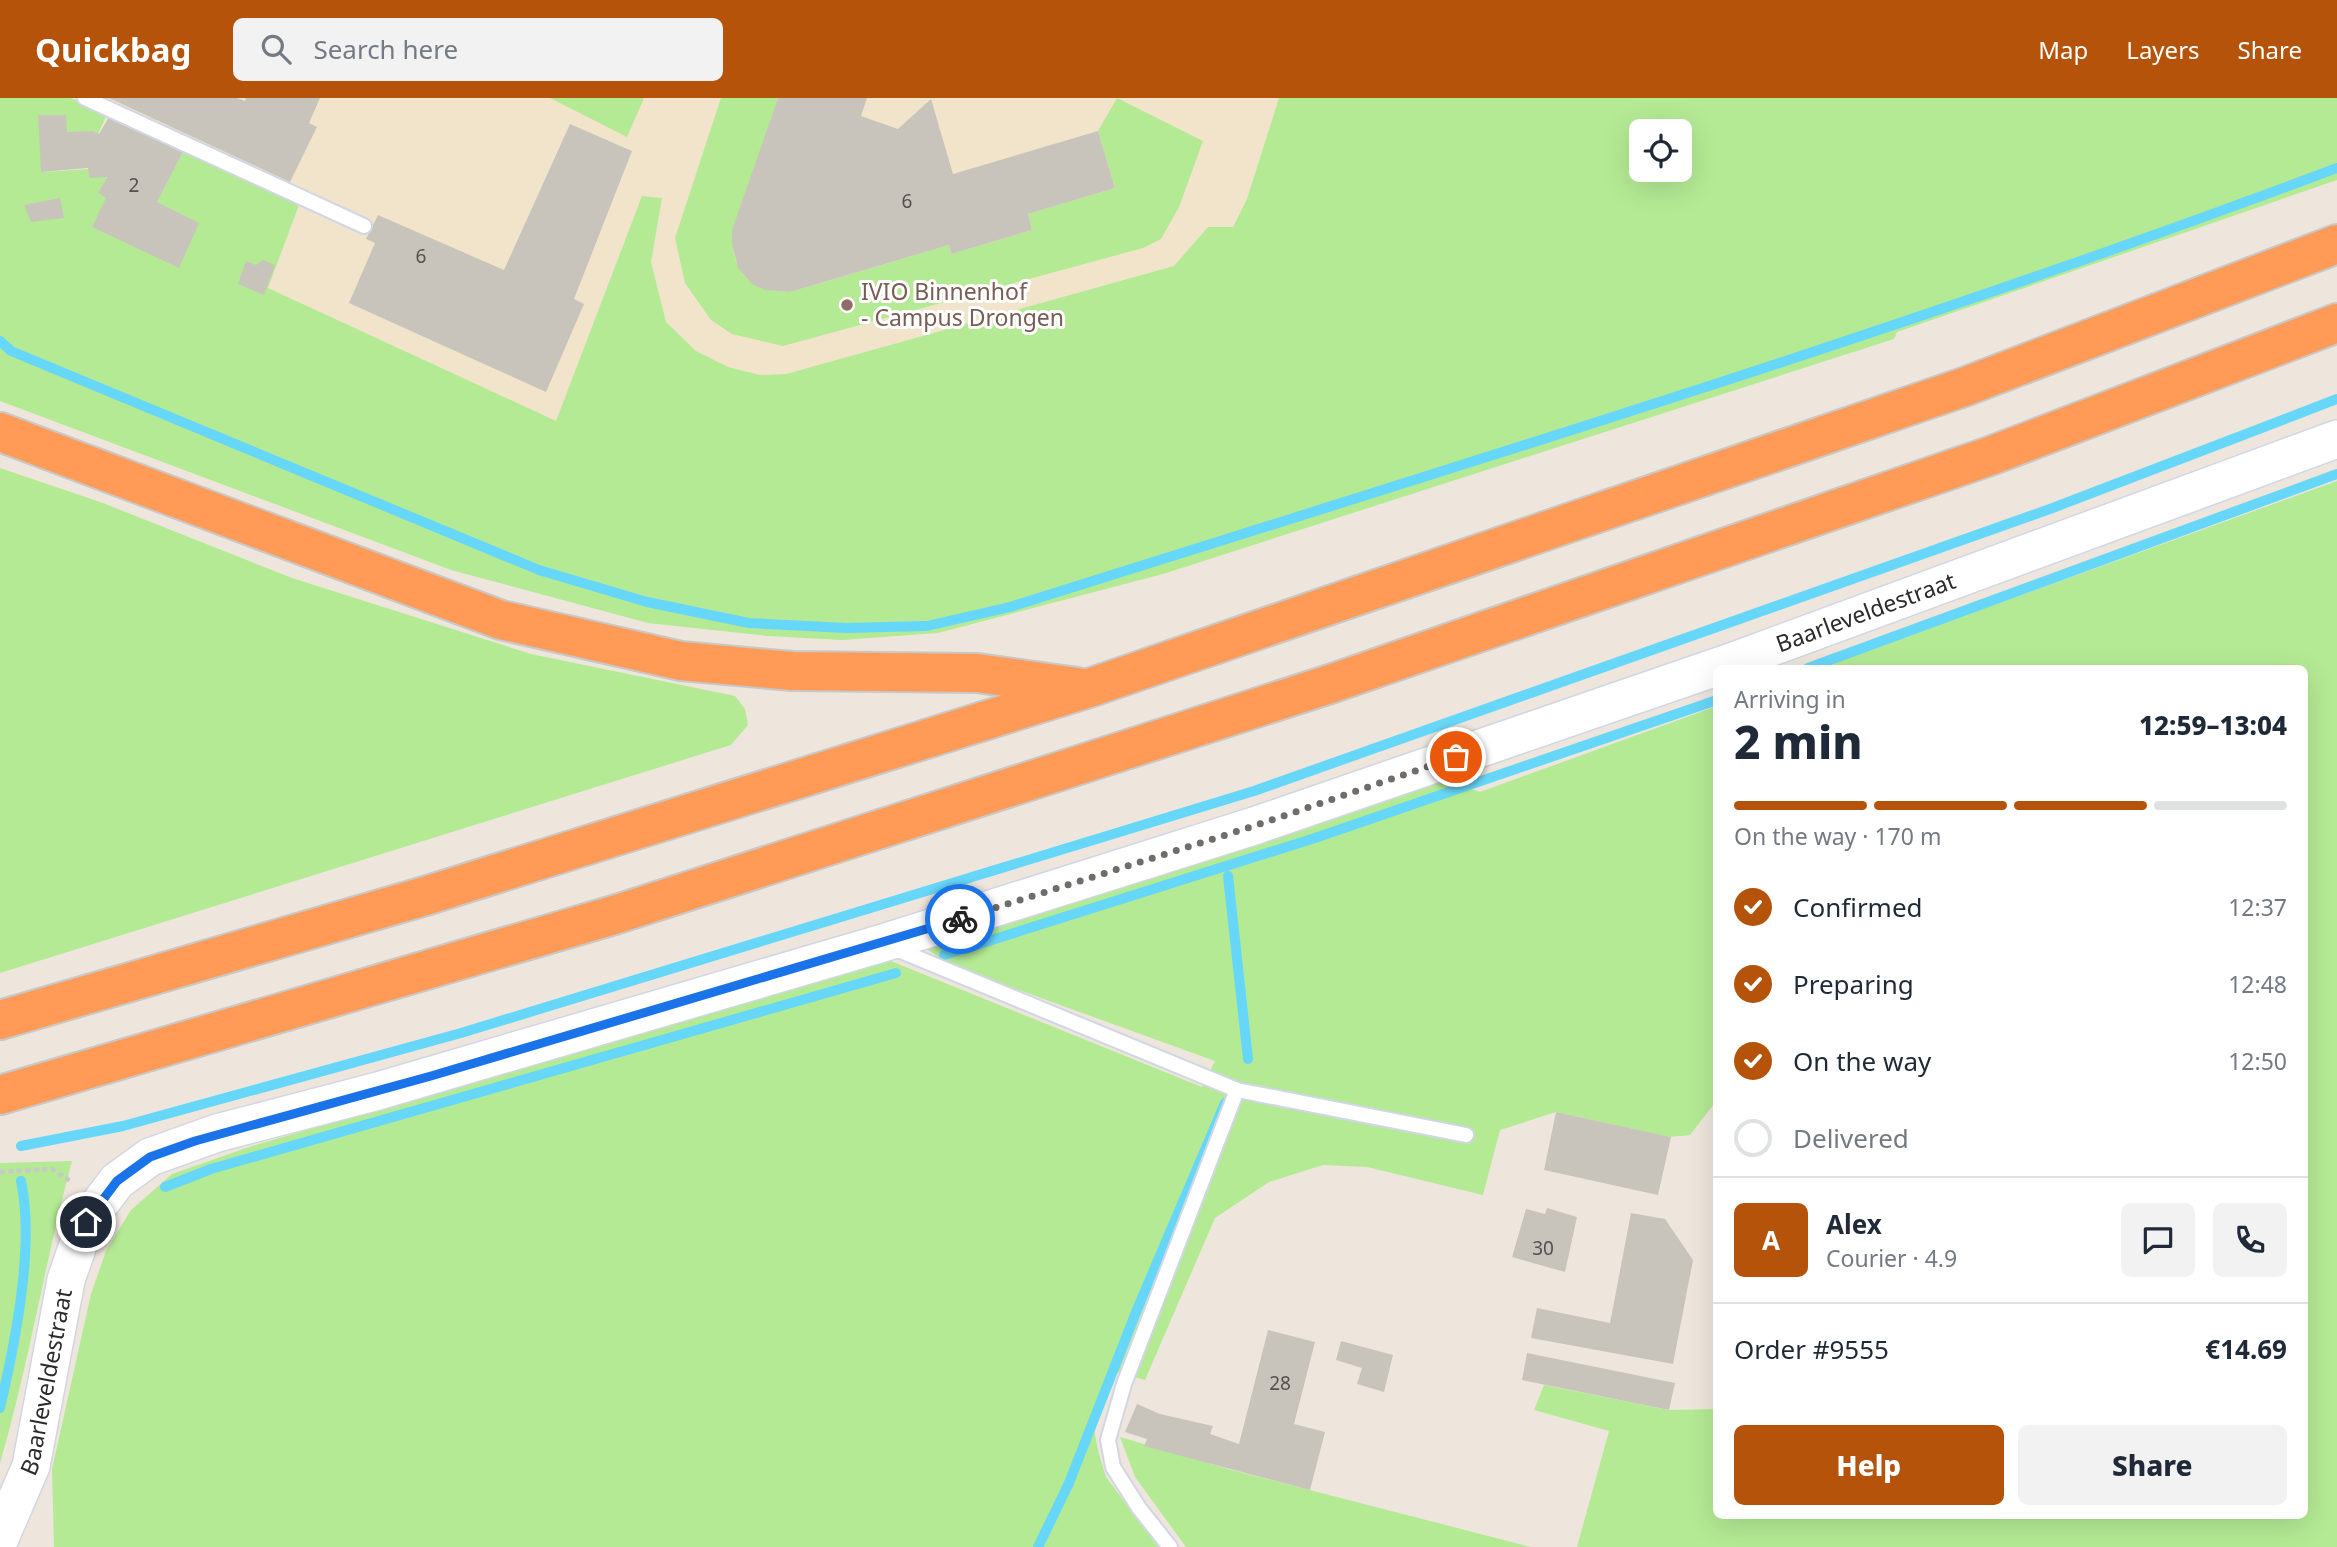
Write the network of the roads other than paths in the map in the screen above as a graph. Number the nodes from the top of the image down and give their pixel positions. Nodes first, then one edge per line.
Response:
1 (85, 98) edge
2 (364, 226) dead end
3 (2337, 244) edge
4 (2337, 323) edge
5 (0, 432) edge
6 (2337, 439) edge
7 (1722, 665) edge
8 (1713, 668) edge
9 (1089, 688) junction
10 (883, 943) junction
11 (0, 1020) edge
12 (1237, 1090) junction
13 (0, 1095) edge
14 (1465, 1135) dead end
15 (0, 1538) edge
16 (1170, 1547) edge

1 - 2 lane
3 - 9 highway
4 - 13 highway
5 - 9 highway
6 - 7 street, Baarleveldestraat
8 - 10 street, Baarleveldestraat
9 - 11 highway
10 - 12 lane
10 - 15 street, Baarleveldestraat
12 - 14 lane
12 - 16 lane

